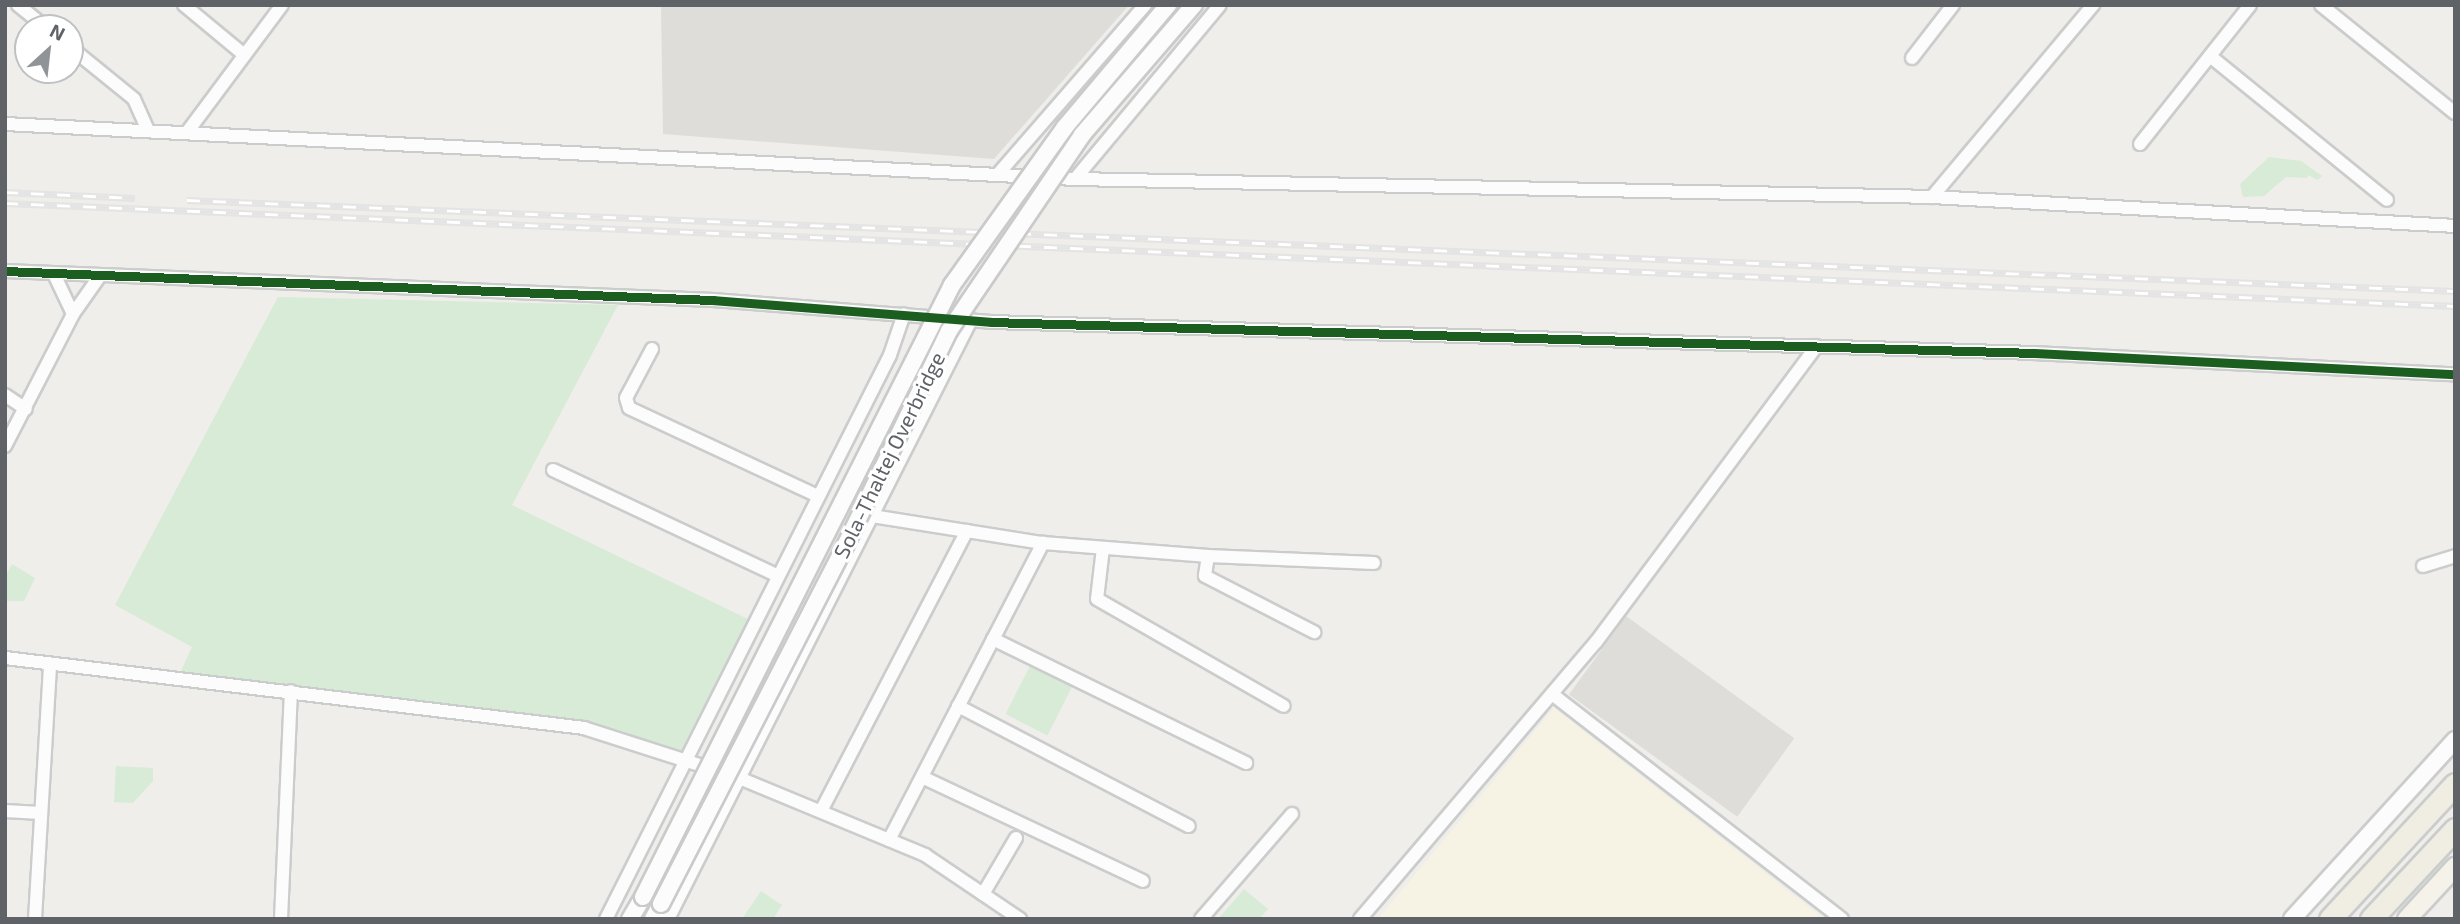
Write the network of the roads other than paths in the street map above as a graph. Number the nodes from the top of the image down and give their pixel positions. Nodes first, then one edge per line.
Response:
1 (184, 5) edge
2 (282, 5) edge
3 (1145, 5) edge
4 (1168, 5) edge
5 (1194, 5) edge
6 (1220, 5) edge
7 (1954, 5) edge
8 (2093, 5) edge
9 (2250, 5) edge
10 (2322, 5) edge
11 (243, 53) junction
12 (2210, 56) junction
13 (84, 58) edge
14 (1912, 58) dead end
15 (2455, 114) edge
16 (5, 124) edge
17 (148, 131) junction
18 (188, 131) junction
19 (2140, 144) dead end
20 (999, 173) junction
21 (1075, 178) junction
22 (1932, 197) junction
23 (2387, 200) dead end
24 (2455, 226) edge
25 (5, 271) edge
26 (54, 274) junction
27 (99, 277) junction
28 (74, 314) junction
29 (904, 314) junction
30 (971, 320) junction
31 (1817, 346) junction
32 (652, 349) dead end
33 (2455, 374) edge
34 (5, 395) edge
35 (26, 409) junction
36 (5, 446) edge
37 (553, 470) dead end
38 (818, 496) junction
39 (872, 516) junction
40 (967, 531) junction
41 (1043, 543) junction
42 (1103, 548) junction
43 (1208, 556) junction
44 (2455, 556) edge
45 (1374, 563) dead end
46 (2423, 566) dead end
47 (778, 576) junction
48 (1314, 632) dead end
49 (993, 639) junction
50 (5, 658) edge
51 (50, 663) junction
52 (291, 691) junction
53 (1552, 694) junction
54 (958, 706) junction
55 (1284, 706) dead end
56 (2455, 740) edge
57 (684, 761) junction
58 (1245, 762) dead end
59 (737, 777) junction
60 (922, 777) junction
61 (2455, 784) edge
62 (5, 811) edge
63 (821, 811) junction
64 (41, 813) junction
65 (1292, 814) dead end
66 (1189, 826) dead end
67 (2455, 829) edge
68 (1016, 838) dead end
69 (889, 840) junction
70 (2455, 867) edge
71 (1143, 881) dead end
72 (983, 894) junction
73 (35, 919) edge
74 (281, 919) edge
75 (606, 919) edge
76 (630, 919) edge
77 (653, 919) edge
78 (668, 919) edge
79 (1020, 919) edge
80 (1201, 919) edge
81 (1360, 919) edge
82 (1842, 919) edge
83 (2292, 919) edge
84 (2330, 919) edge
85 (2371, 919) edge
86 (2407, 919) edge

1 - 11 street
2 - 11 street
3 - 20 street
4 - 76 street, Sola-Thaltej Overbridge, bridge
5 - 77 street, Sola-Thaltej Overbridge, bridge
6 - 21 street
7 - 14 street
8 - 22 street
9 - 12 street
10 - 15 street
11 - 18 street
12 - 19 street
12 - 23 street
13 - 17 street
16 - 17 street
17 - 18 street
18 - 20 street
20 - 21 street
21 - 22 street
22 - 24 street
25 - 26 street
26 - 27 street
26 - 28 street
27 - 28 street
27 - 29 street
28 - 35 street
29 - 30 street
29 - 38 street
30 - 31 street
30 - 39 street
31 - 33 street
31 - 53 street
32 - 38 street
34 - 35 street
35 - 36 street
37 - 47 street
38 - 47 street
39 - 40 street
39 - 59 street
40 - 41 street
40 - 63 street
41 - 42 street
41 - 49 street
42 - 43 street
42 - 55 street
43 - 45 street
43 - 48 street
44 - 46 street
47 - 57 street
49 - 54 street
49 - 58 street
50 - 51 street
51 - 52 street
51 - 64 street
52 - 57 street
52 - 74 street
53 - 81 street
53 - 82 street
54 - 60 street
54 - 66 street
56 - 83 street
57 - 59 street
57 - 75 street
59 - 63 street
59 - 78 street
60 - 69 street
60 - 71 street
61 - 84 highway
62 - 64 street
63 - 69 street
64 - 73 street
65 - 80 street
67 - 85 highway
68 - 72 street
69 - 72 street
70 - 86 main road
72 - 79 street

